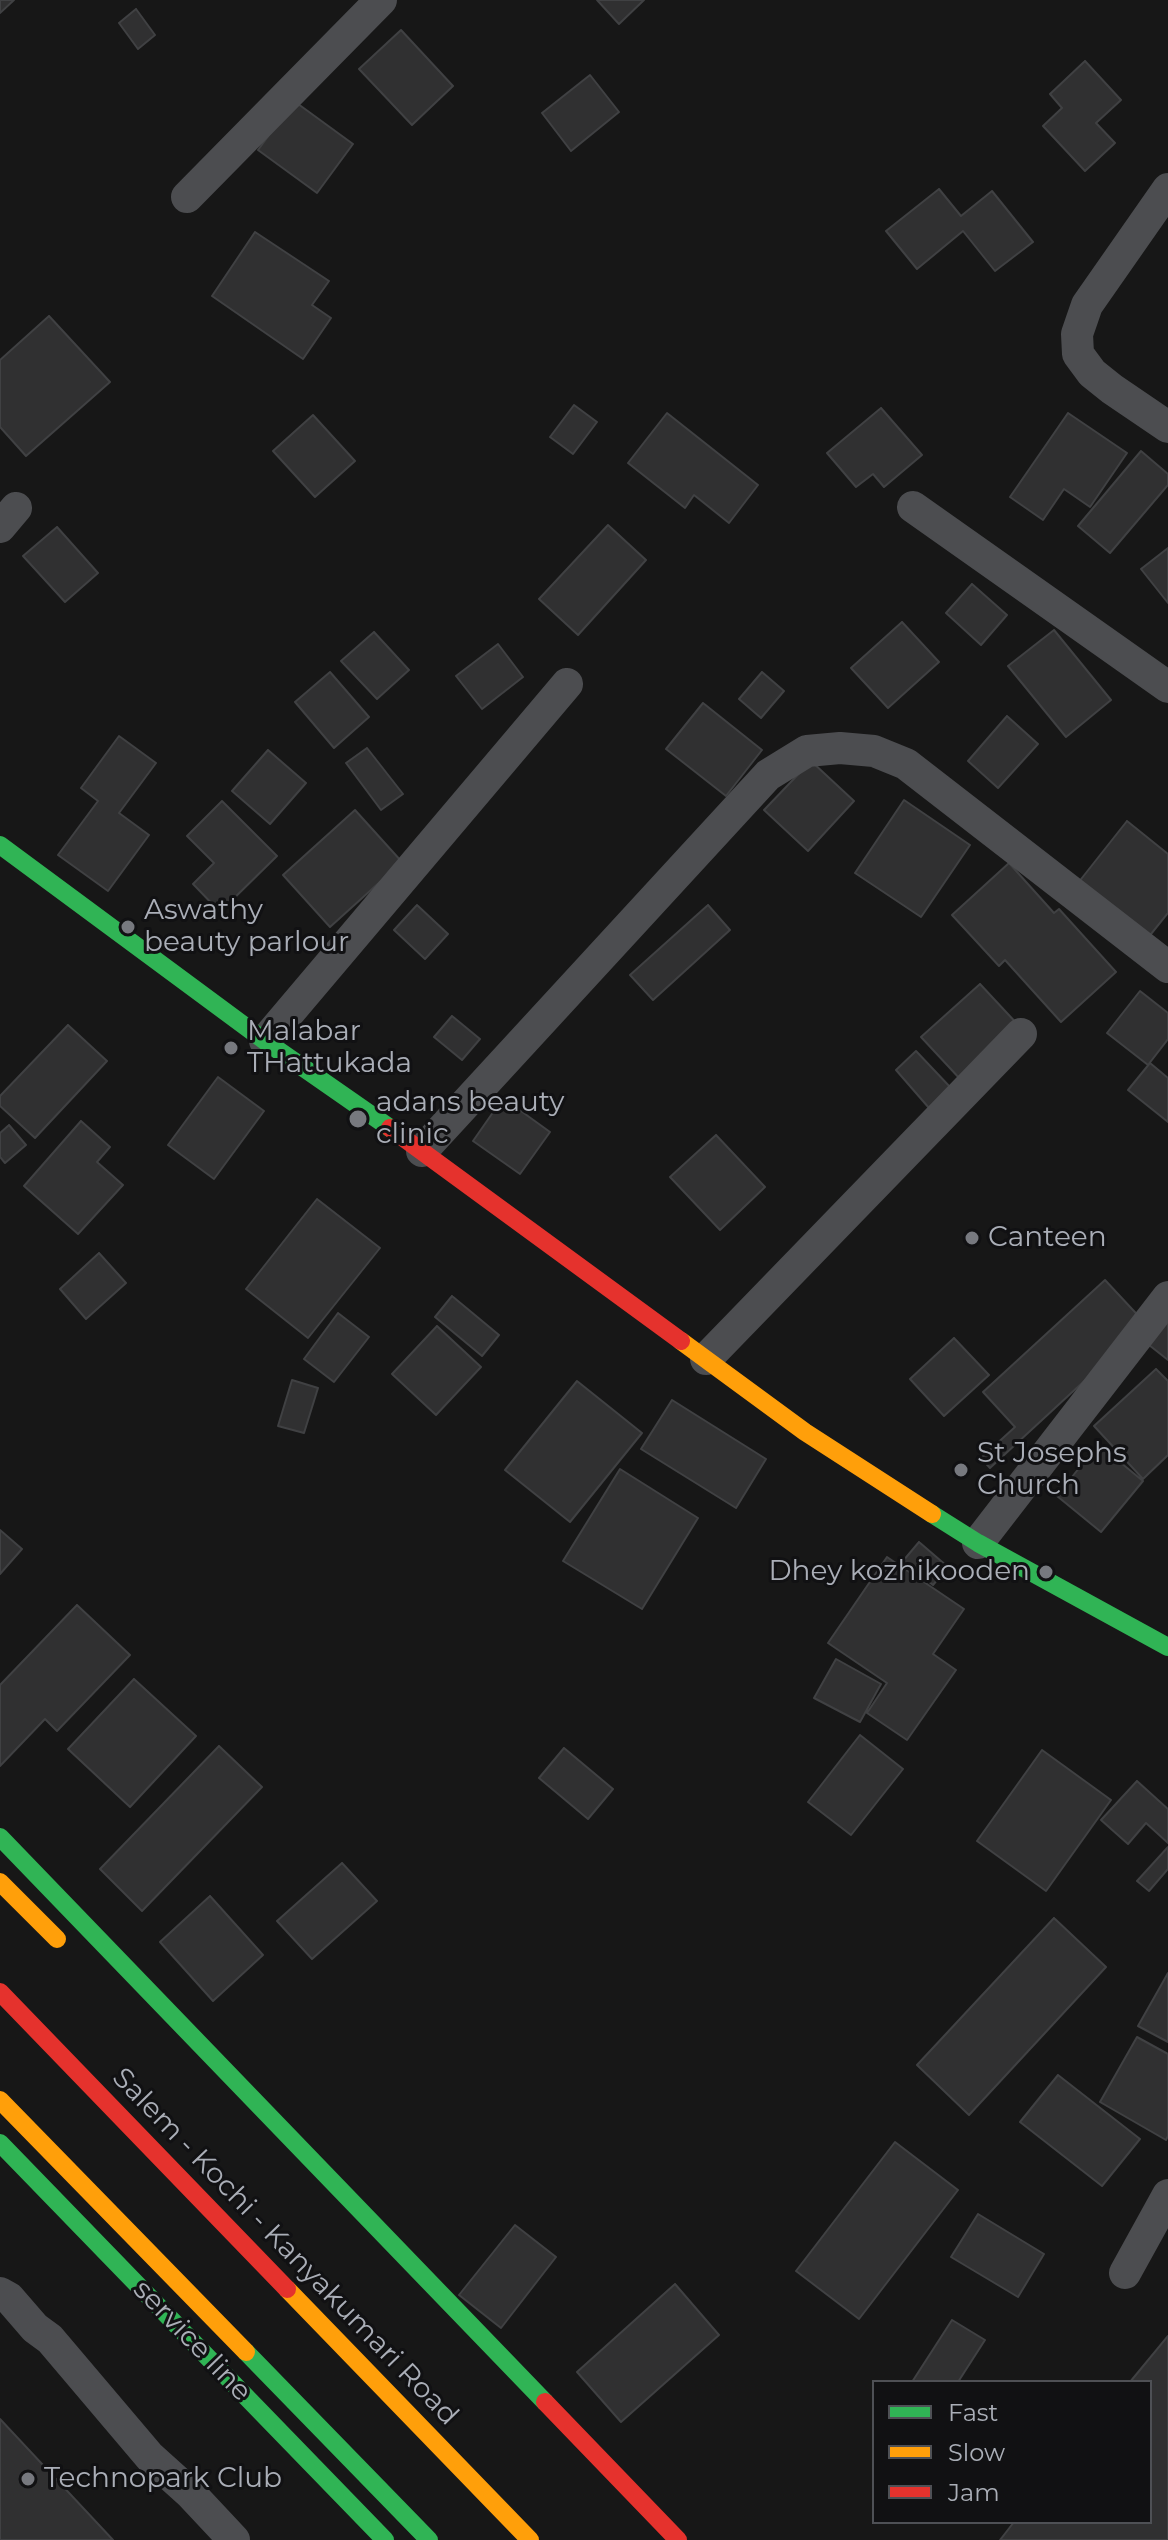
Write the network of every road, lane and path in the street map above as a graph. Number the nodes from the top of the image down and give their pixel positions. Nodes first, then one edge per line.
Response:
1 (381, 0) edge
2 (1168, 189) edge
3 (187, 197) dead end
4 (1168, 427) edge
5 (913, 507) dead end
6 (567, 684) dead end
7 (1168, 687) edge
8 (0, 845) edge
9 (1168, 967) edge
10 (1021, 1034) dead end
11 (265, 1041) junction
12 (422, 1151) junction
13 (1168, 1297) edge
14 (706, 1359) junction
15 (978, 1543) junction
16 (1168, 1647) edge
17 (0, 1837) edge
18 (0, 1882) edge
19 (70, 1952) dead end
20 (0, 1992) edge
21 (0, 2100) edge
22 (0, 2143) edge
23 (1168, 2195) edge
24 (1125, 2273) dead end
25 (0, 2293) edge
26 (234, 2540) edge
27 (385, 2540) edge
28 (429, 2540) edge
29 (530, 2540) edge
30 (678, 2540) edge

1 - 3 street
2 - 4 street
5 - 7 street
6 - 11 street
8 - 11 main road
9 - 12 street
10 - 14 street
11 - 12 main road
12 - 14 main road
13 - 15 street
14 - 15 main road
15 - 16 main road
17 - 30 main road
18 - 19 main road
20 - 29 main road, Salem - Kochi - Kanyakumari Road
21 - 28 main road
22 - 27 main road
23 - 24 street
25 - 26 street

